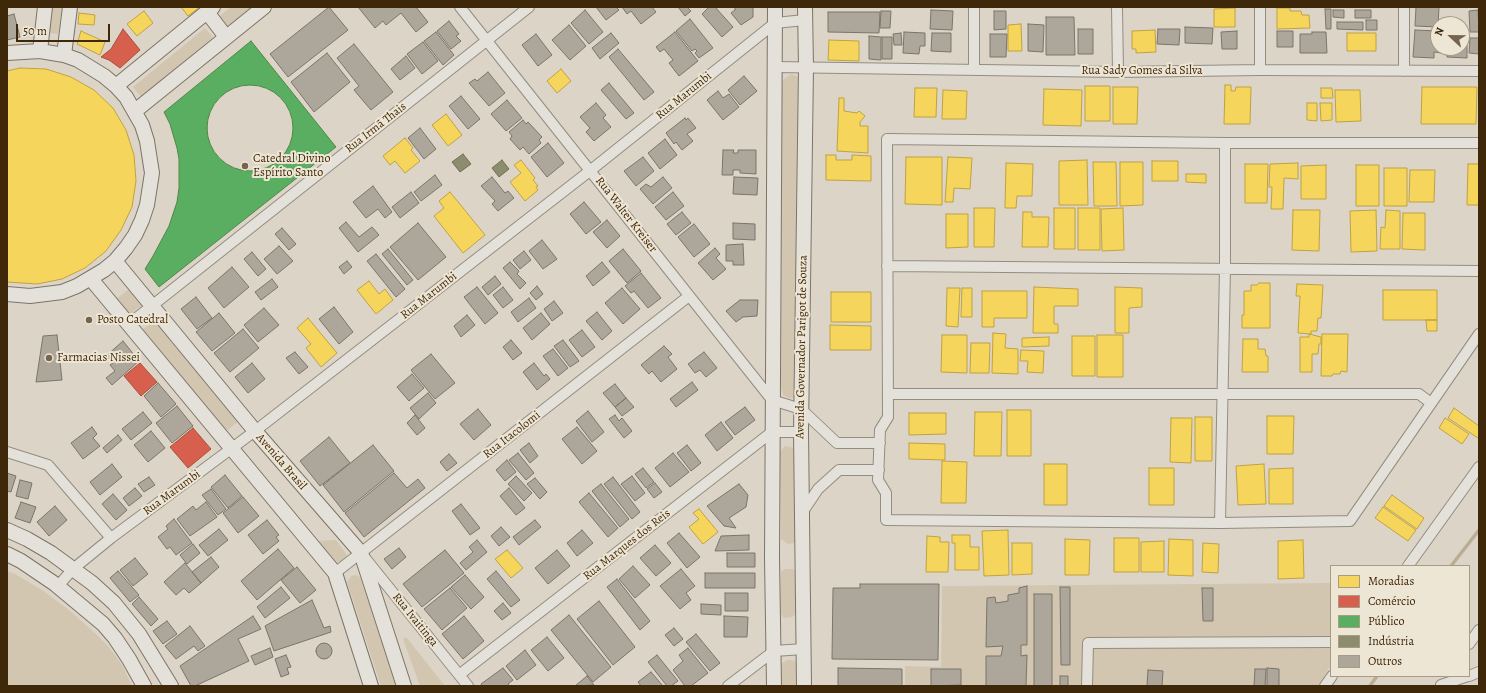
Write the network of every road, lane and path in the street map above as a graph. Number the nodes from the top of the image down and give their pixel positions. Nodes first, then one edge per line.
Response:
1 (45, 7) edge
2 (70, 7) edge
3 (264, 7) edge
4 (460, 7) edge
5 (529, 7) edge
6 (775, 7) edge
7 (974, 7) edge
8 (1117, 7) edge
9 (1260, 7) edge
10 (1404, 7) edge
11 (210, 10) edge
12 (805, 13) edge
13 (775, 23) junction
14 (226, 37) junction
15 (487, 40) junction
16 (40, 51) junction
17 (7, 53) edge
18 (64, 55) junction
19 (775, 67) junction
20 (806, 68) junction
21 (974, 70) junction
22 (1260, 70) junction
23 (1118, 72) junction
24 (1404, 72) junction
25 (1479, 72) edge
26 (116, 86) junction
27 (135, 110) junction
28 (1225, 143) junction
29 (1479, 143) edge
30 (591, 170) junction
31 (115, 261) junction
32 (887, 266) junction
33 (1225, 268) junction
34 (1479, 271) edge
35 (91, 279) junction
36 (7, 294) edge
37 (689, 296) junction
38 (152, 306) junction
39 (129, 324) junction
40 (1479, 334) edge
41 (888, 394) junction
42 (1223, 395) junction
43 (772, 400) junction
44 (1432, 403) junction
45 (801, 409) junction
46 (255, 431) junction
47 (772, 432) junction
48 (801, 432) junction
49 (880, 443) junction
50 (231, 449) junction
51 (7, 452) edge
52 (1479, 467) edge
53 (879, 470) junction
54 (802, 513) junction
55 (1220, 523) junction
56 (7, 530) edge
57 (111, 538) junction
58 (361, 553) junction
59 (7, 554) edge
60 (1409, 565) edge
61 (73, 569) junction
62 (334, 573) junction
63 (58, 586) junction
64 (1479, 630) edge
65 (1330, 642) edge
66 (1470, 643) edge
67 (804, 649) junction
68 (774, 651) junction
69 (459, 674) junction
70 (1331, 677) edge
71 (1446, 677) edge
72 (1465, 677) edge
73 (144, 686) edge
74 (171, 686) edge
75 (371, 686) edge
76 (404, 686) edge
77 (468, 686) edge
78 (728, 686) edge
79 (774, 686) edge
80 (804, 686) edge
81 (1087, 686) edge
82 (1325, 686) edge
83 (1440, 686) edge

1 - 16 street
2 - 18 street
3 - 14 street
4 - 15 street, Rua Walter Kreiser
5 - 15 street, Rua Irmã Thais
6 - 13 street
7 - 21 street
8 - 23 street
9 - 22 street
10 - 24 street
11 - 14 street
11 - 26 street
12 - 13 street
12 - 20 street, Avenida Governador Parigot de Souza
13 - 19 street
13 - 30 street, Rua Marumbi
14 - 27 street
15 - 30 street, Rua Walter Kreiser
15 - 38 street, Rua Irmã Thais
16 - 17 street
16 - 18 street
18 - 26 street
19 - 20 street, Rua Sady Gomes da Silva
19 - 43 street
20 - 21 street, Rua Sady Gomes da Silva
20 - 45 street, Avenida Governador Parigot de Souza
21 - 23 street, Rua Sady Gomes da Silva
22 - 23 street, Rua Sady Gomes da Silva
22 - 24 street, Rua Sady Gomes da Silva
24 - 25 street, Rua Sady Gomes da Silva
26 - 27 street
27 - 31 street
28 - 29 street
28 - 32 street
28 - 33 street
30 - 37 street, Rua Walter Kreiser
30 - 46 street, Rua Marumbi
31 - 35 street
31 - 38 street, Avenida Brasil
32 - 33 street
32 - 41 street
33 - 34 street
33 - 42 street
35 - 36 street
35 - 39 street
37 - 43 street, Rua Walter Kreiser
37 - 58 street, Rua Itacolomi
38 - 39 street, Rua Irmã Thais
38 - 46 street, Avenida Brasil
39 - 50 street
40 - 44 street
41 - 42 street
41 - 49 street
42 - 44 street
42 - 55 street
43 - 45 street
43 - 47 street
44 - 55 street
45 - 48 street, Avenida Governador Parigot de Souza
45 - 49 street
46 - 50 street, Rua Marumbi
46 - 58 street, Avenida Brasil
47 - 48 street
47 - 68 street
47 - 69 street, Rua Marques dos Reis
48 - 54 street, Avenida Governador Parigot de Souza
49 - 53 street
50 - 57 street, Rua Marumbi
50 - 62 street
51 - 57 street
52 - 60 street
53 - 54 street
53 - 55 street
54 - 67 street, Avenida Governador Parigot de Souza
56 - 61 street
57 - 61 street, Rua Marumbi
58 - 62 street, Rua Itacolomi
58 - 69 street, Rua Ivaitinga
58 - 76 street, Avenida Brasil
59 - 63 street
61 - 63 street, Rua Marumbi
61 - 74 street
62 - 75 street
63 - 73 street
64 - 66 street
65 - 81 street
67 - 68 street
67 - 80 street, Avenida Governador Parigot de Souza
68 - 78 street
68 - 79 street
69 - 77 street, Rua Ivaitinga
70 - 82 street
71 - 83 street
72 - 83 street

